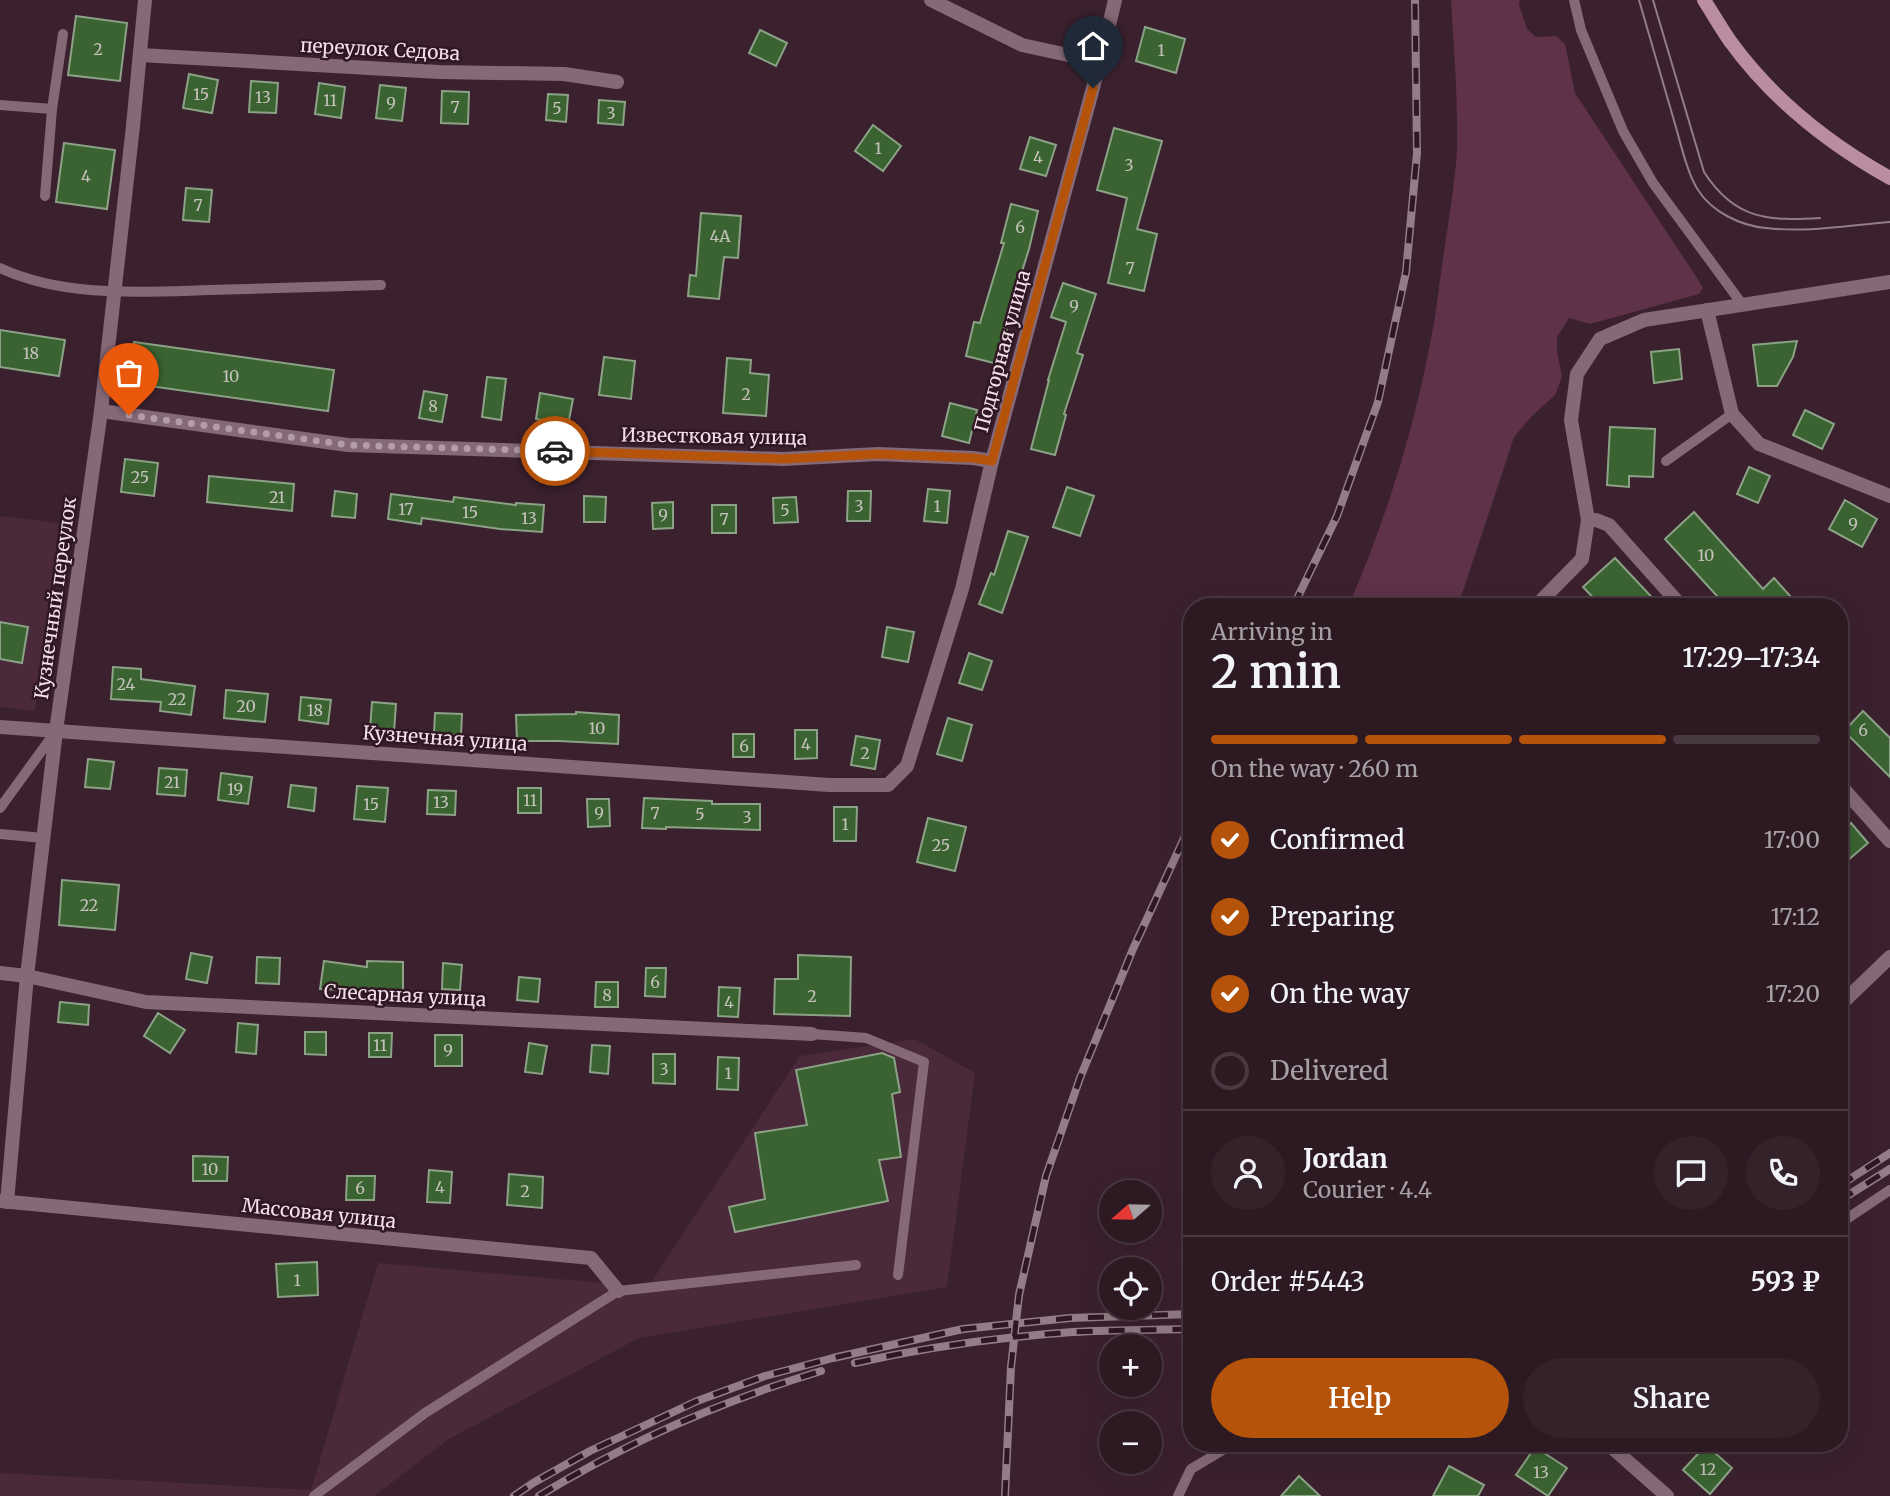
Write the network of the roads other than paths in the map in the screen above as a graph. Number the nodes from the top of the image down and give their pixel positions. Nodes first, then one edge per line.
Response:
1 (145, 0) edge
2 (930, 0) edge
3 (1115, 0) edge
4 (1574, 0) edge
5 (1704, 0) edge
6 (64, 34) dead end
7 (141, 55) junction
8 (1100, 62) junction
9 (617, 82) dead end
10 (0, 105) edge
11 (52, 109) junction
12 (1890, 178) edge
13 (45, 196) dead end
14 (0, 268) edge
15 (1890, 282) edge
16 (381, 285) dead end
17 (115, 292) junction
18 (1742, 304) junction
19 (1707, 310) junction
20 (101, 411) junction
21 (1732, 414) junction
22 (992, 461) junction
23 (1666, 461) dead end
24 (1890, 496) edge
25 (1588, 520) junction
26 (1544, 598) edge
27 (1674, 598) edge
28 (0, 727) edge
29 (56, 731) junction
30 (888, 785) joint
31 (1848, 794) edge
32 (0, 808) edge
33 (0, 834) edge
34 (43, 838) junction
35 (1890, 841) edge
36 (1890, 957) edge
37 (0, 973) edge
38 (27, 976) junction
39 (1848, 997) edge
40 (812, 1034) joint
41 (1890, 1190) edge
42 (4, 1201) edge
43 (1848, 1218) edge
44 (856, 1265) dead end
45 (898, 1275) dead end
46 (618, 1291) junction
47 (1220, 1452) edge
48 (1617, 1452) edge
49 (314, 1496) edge
50 (1178, 1496) edge
51 (1667, 1496) edge

1 - 7 street, Кузнечный переулок
2 - 8 street
3 - 8 street, Подгорная улица
4 - 18 lane
5 - 12 main road
6 - 11 lane
7 - 9 street, переулок Седова
7 - 17 street, Кузнечный переулок
8 - 22 street, Подгорная улица
10 - 11 lane
11 - 13 lane
14 - 17 lane
15 - 18 street
16 - 17 lane
17 - 20 street, Кузнечный переулок
18 - 19 street
19 - 21 street
19 - 25 street
20 - 22 street, Известковая улица
20 - 29 street, Кузнечный переулок
21 - 23 lane
21 - 24 street
22 - 30 street, Подгорная улица
25 - 26 street
25 - 27 street
28 - 29 street, Кузнечная улица
29 - 30 street, Кузнечная улица
29 - 32 lane
29 - 34 street, Кузнечный переулок
31 - 35 street
33 - 34 lane
34 - 38 street, Кузнечный переулок
36 - 39 street
37 - 38 street, Слесарная улица
38 - 40 street, Слесарная улица
38 - 42 street, Кузнечный переулок
40 - 45 lane
41 - 43 lane
42 - 46 street, Массовая улица
44 - 46 lane
46 - 49 lane
47 - 50 lane
48 - 51 street

